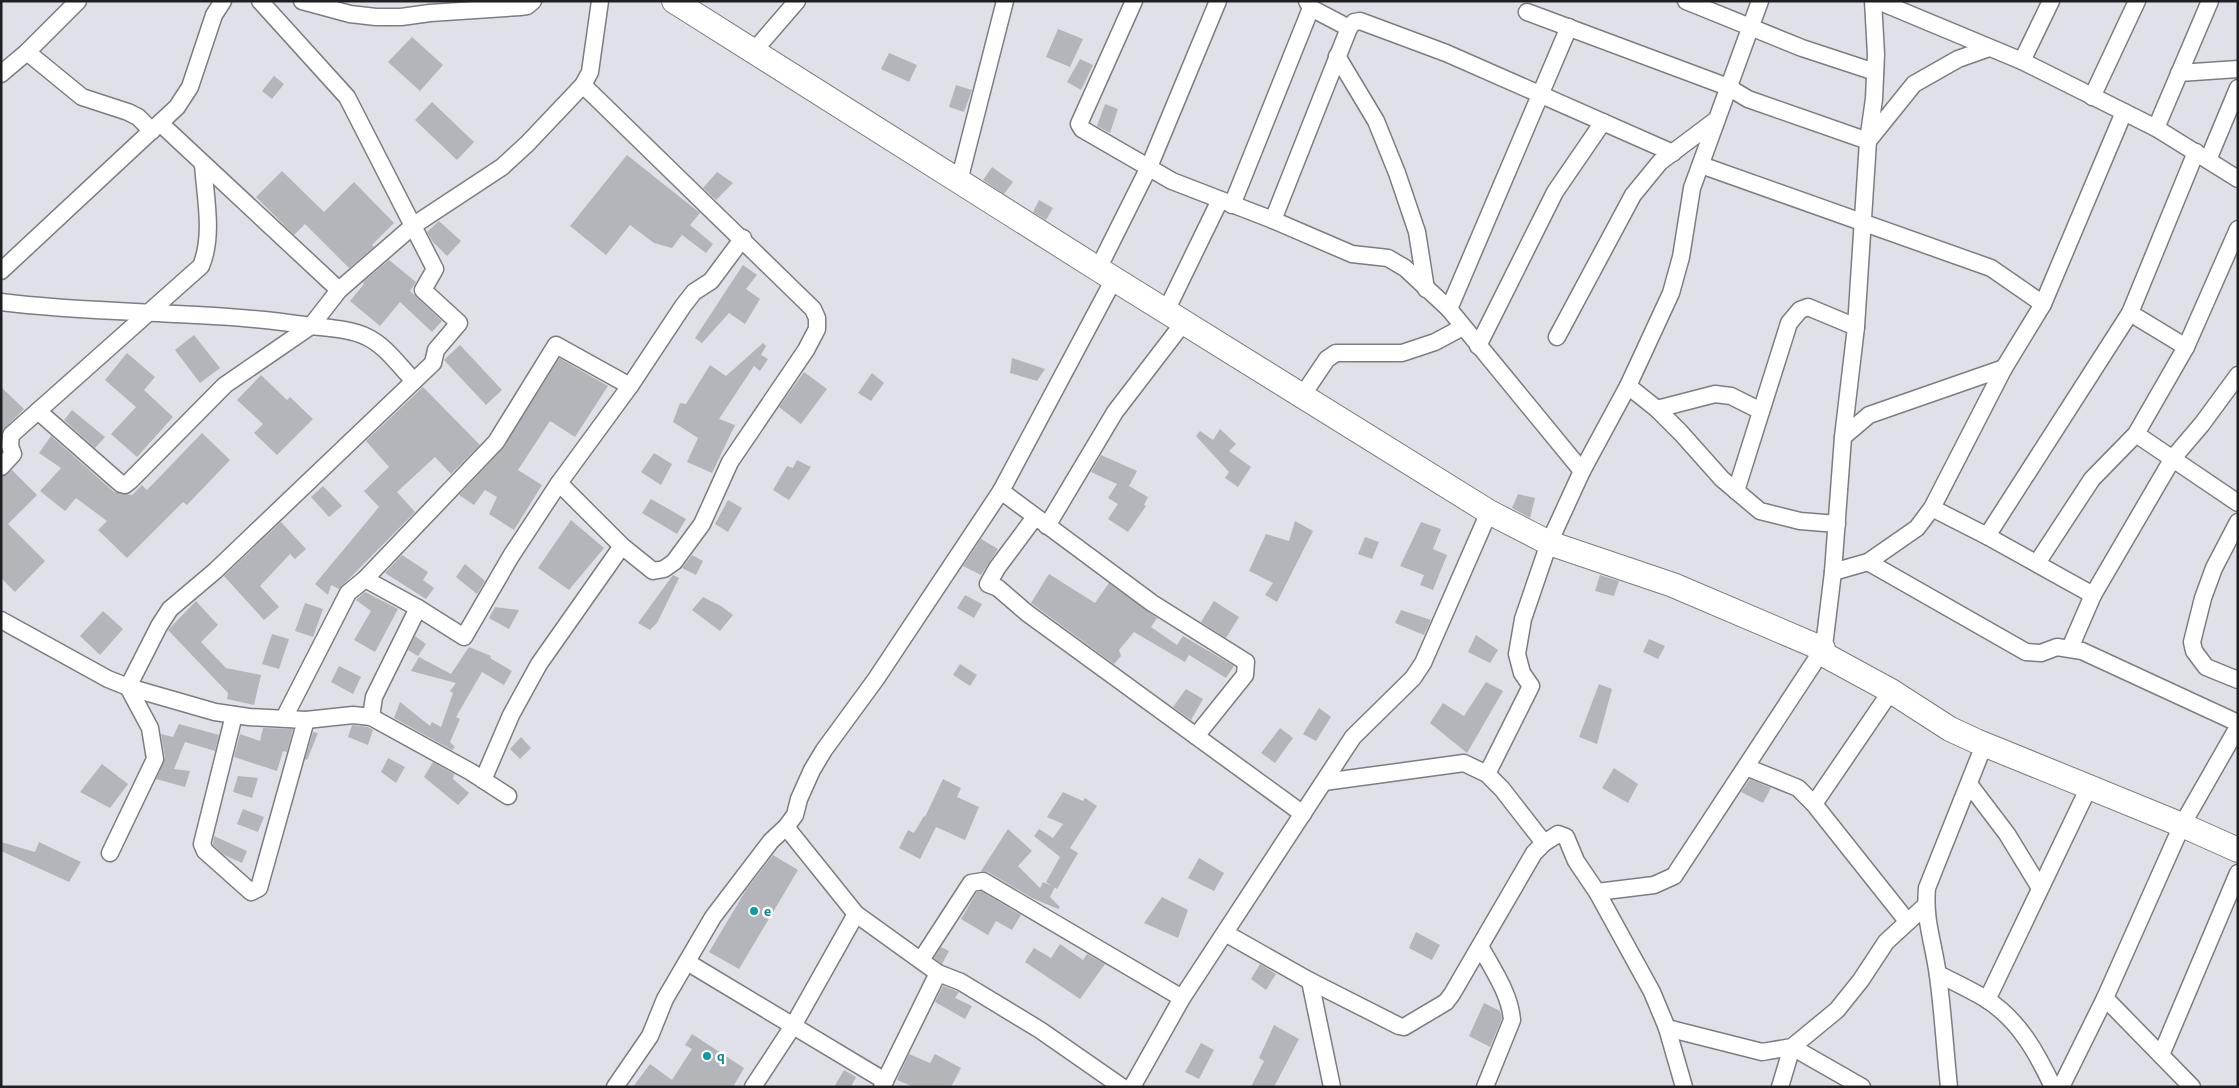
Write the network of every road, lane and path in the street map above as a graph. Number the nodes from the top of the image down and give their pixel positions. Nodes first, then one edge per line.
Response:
1 (78, 1) edge
2 (223, 1) edge
3 (260, 1) edge
4 (302, 1) edge
5 (533, 1) edge
6 (600, 1) edge
7 (674, 1) edge
8 (797, 1) edge
9 (1004, 1) edge
10 (1134, 1) edge
11 (1218, 1) edge
12 (1686, 1) edge
13 (1760, 1) edge
14 (1873, 1) edge
15 (1878, 1) edge
16 (2051, 1) edge
17 (2137, 1) edge
18 (2210, 1) edge
19 (1309, 5) edge
20 (1527, 12) dead end
21 (1750, 26) junction
22 (1569, 27) junction
23 (1349, 28) junction
24 (1989, 48) junction
25 (749, 50) junction
26 (27, 52) junction
27 (1337, 56) junction
28 (2022, 61) junction
29 (2238, 69) edge
30 (3, 70) edge
31 (1875, 72) junction
32 (2179, 73) junction
33 (583, 85) junction
34 (1728, 87) junction
35 (2238, 88) edge
36 (1540, 93) junction
37 (2092, 97) junction
38 (2124, 112) junction
39 (1716, 120) junction
40 (1603, 122) junction
41 (156, 128) junction
42 (2156, 128) junction
43 (1868, 141) junction
44 (1672, 153) junction
45 (2202, 156) junction
46 (203, 164) junction
47 (1701, 165) junction
48 (1149, 167) junction
49 (2238, 179) edge
50 (959, 181) junction
51 (1226, 202) junction
52 (1273, 220) junction
53 (1863, 221) junction
54 (414, 225) junction
55 (2238, 229) edge
56 (743, 238) junction
57 (1, 270) edge
58 (1106, 274) junction
59 (1426, 289) junction
60 (338, 290) junction
61 (1, 302) edge
62 (2043, 304) junction
63 (1449, 309) junction
64 (2130, 313) junction
65 (150, 314) junction
66 (1175, 317) junction
67 (311, 326) junction
68 (1464, 327) junction
69 (1856, 327) junction
70 (1557, 337) dead end
71 (1478, 346) junction
72 (2186, 347) junction
73 (2004, 368) junction
74 (2238, 375) edge
75 (414, 381) junction
76 (630, 386) junction
77 (1628, 386) junction
78 (1302, 396) junction
79 (1657, 409) junction
80 (38, 411) junction
81 (1761, 411) junction
82 (2136, 434) junction
83 (1843, 437) junction
84 (2173, 458) junction
85 (1, 467) edge
86 (1582, 471) junction
87 (559, 483) junction
88 (1001, 491) junction
89 (1736, 491) junction
90 (2238, 503) edge
91 (1932, 508) junction
92 (1489, 512) junction
93 (1041, 522) junction
94 (2238, 522) edge
95 (1837, 524) junction
96 (1988, 536) junction
97 (1549, 543) junction
98 (622, 546) junction
99 (1868, 562) junction
100 (2037, 564) junction
101 (1833, 572) junction
102 (365, 579) junction
103 (2094, 595) junction
104 (418, 608) junction
105 (1, 620) edge
106 (2070, 648) junction
107 (1823, 652) junction
108 (2238, 680) edge
109 (128, 688) junction
110 (1891, 691) junction
111 (234, 715) junction
112 (371, 717) junction
113 (284, 718) junction
114 (306, 720) junction
115 (2238, 724) edge
116 (2238, 727) edge
117 (1196, 736) junction
118 (1984, 745) junction
119 (1746, 767) junction
120 (1488, 774) junction
121 (483, 780) junction
122 (1324, 782) junction
123 (1968, 784) junction
124 (2089, 787) junction
125 (508, 796) dead end
126 (1814, 804) junction
127 (1303, 814) junction
128 (2182, 825) junction
129 (786, 827) junction
130 (1544, 843) junction
131 (2238, 850) edge
132 (110, 852) dead end
133 (2238, 873) edge
134 (2040, 888) junction
135 (1598, 892) junction
136 (1925, 906) junction
137 (856, 914) junction
138 (1907, 921) junction
139 (1225, 933) junction
140 (1480, 946) junction
141 (921, 960) junction
142 (687, 962) junction
143 (938, 973) junction
144 (1938, 974) junction
145 (1310, 980) junction
146 (1182, 998) junction
147 (2105, 998) junction
148 (1987, 1000) junction
149 (792, 1026) junction
150 (1667, 1028) junction
151 (1792, 1046) junction
152 (2161, 1055) junction
153 (884, 1084) edge
154 (756, 1086) edge
155 (615, 1087) edge
156 (1122, 1087) edge
157 (1132, 1087) edge
158 (1332, 1087) edge
159 (1485, 1087) edge
160 (1684, 1087) edge
161 (1780, 1087) edge
162 (1862, 1087) edge
163 (1949, 1087) edge
164 (2053, 1087) edge
165 (2061, 1087) edge
166 (2192, 1087) edge

1 - 26 street
2 - 41 street
3 - 54 street
4 - 5 street
6 - 33 street
7 - 25 street
8 - 25 street
9 - 50 street
10 - 48 street
11 - 48 street
12 - 21 street
13 - 21 street
14 - 31 street
15 - 24 street
16 - 28 street
17 - 37 street
18 - 32 street
19 - 23 street
19 - 51 street
20 - 22 street
21 - 31 street
21 - 34 street
22 - 34 street
22 - 36 street
23 - 27 street
23 - 36 street
24 - 28 street
24 - 43 street
25 - 50 street
26 - 30 street
26 - 41 street
27 - 52 street
27 - 59 street
28 - 37 street
29 - 32 street
31 - 43 street
32 - 42 street
33 - 54 street
33 - 56 street
34 - 39 street
34 - 43 street
35 - 45 street
36 - 40 street
36 - 63 street
37 - 38 street
38 - 42 street
38 - 62 street
39 - 44 street
39 - 47 street
40 - 44 street
40 - 71 street
41 - 46 street
41 - 57 street
42 - 45 street
43 - 53 street
44 - 70 street
45 - 49 street
45 - 64 street
46 - 60 street
46 - 65 street
47 - 53 street
47 - 77 street
48 - 51 street
48 - 58 street
50 - 58 street
51 - 52 street
51 - 66 street
52 - 59 street
53 - 62 street
53 - 69 street
54 - 60 street
54 - 75 street
55 - 72 street
56 - 76 street
56 - 98 street
58 - 66 street
58 - 88 street
59 - 63 street
60 - 67 street
61 - 65 street
62 - 73 street
63 - 68 street
64 - 72 street
64 - 96 street
65 - 67 street
65 - 80 street
66 - 78 street
66 - 93 street
67 - 75 street
67 - 80 street
68 - 71 street
68 - 78 street
69 - 81 street
69 - 83 street
71 - 86 street
72 - 82 street
73 - 83 street
73 - 91 street
74 - 84 street
75 - 109 street
76 - 87 street
76 - 102 street
77 - 79 street
77 - 86 street
78 - 92 street
79 - 81 street
79 - 89 street
80 - 85 street
81 - 89 street
82 - 84 street
82 - 100 street
83 - 95 street
84 - 90 street
84 - 103 street
86 - 97 street
87 - 98 street
87 - 104 street
88 - 93 street
88 - 129 street
89 - 95 street
91 - 96 street
91 - 99 street
92 - 97 street
92 - 122 street
93 - 117 street
93 - 117 street
94 - 108 street
95 - 101 street
96 - 100 street
97 - 107 street
97 - 120 street
98 - 121 street
99 - 101 street
99 - 106 street
100 - 103 street
101 - 107 street
102 - 104 street
102 - 113 street
103 - 106 street
104 - 112 street
105 - 109 street
106 - 115 street
107 - 110 street
107 - 119 street
109 - 111 street
109 - 132 street
110 - 118 street
110 - 126 street
111 - 113 street
111 - 114 street
112 - 114 street
112 - 121 street
113 - 114 street
116 - 128 street
117 - 127 street
118 - 123 street
118 - 124 street
119 - 126 street
119 - 135 street
120 - 122 street
120 - 130 street
121 - 125 street
122 - 127 street
123 - 134 street
123 - 136 street
124 - 128 street
124 - 134 street
126 - 138 street
127 - 139 street
128 - 131 street
128 - 147 street
129 - 137 street
129 - 142 street
130 - 135 street
130 - 140 street
133 - 152 street
134 - 148 street
135 - 150 street
136 - 138 street
136 - 144 street
137 - 141 street
137 - 149 street
138 - 151 street
139 - 145 street
139 - 146 street
140 - 145 street
140 - 159 street
141 - 143 street
141 - 146 street
142 - 149 street
142 - 155 street
143 - 153 street
143 - 156 street
144 - 148 street
144 - 163 street
145 - 158 street
146 - 157 street
147 - 152 street
147 - 165 street
148 - 164 street
149 - 153 street
149 - 154 street
150 - 151 street
150 - 160 street
151 - 161 street
151 - 162 street
152 - 166 street

